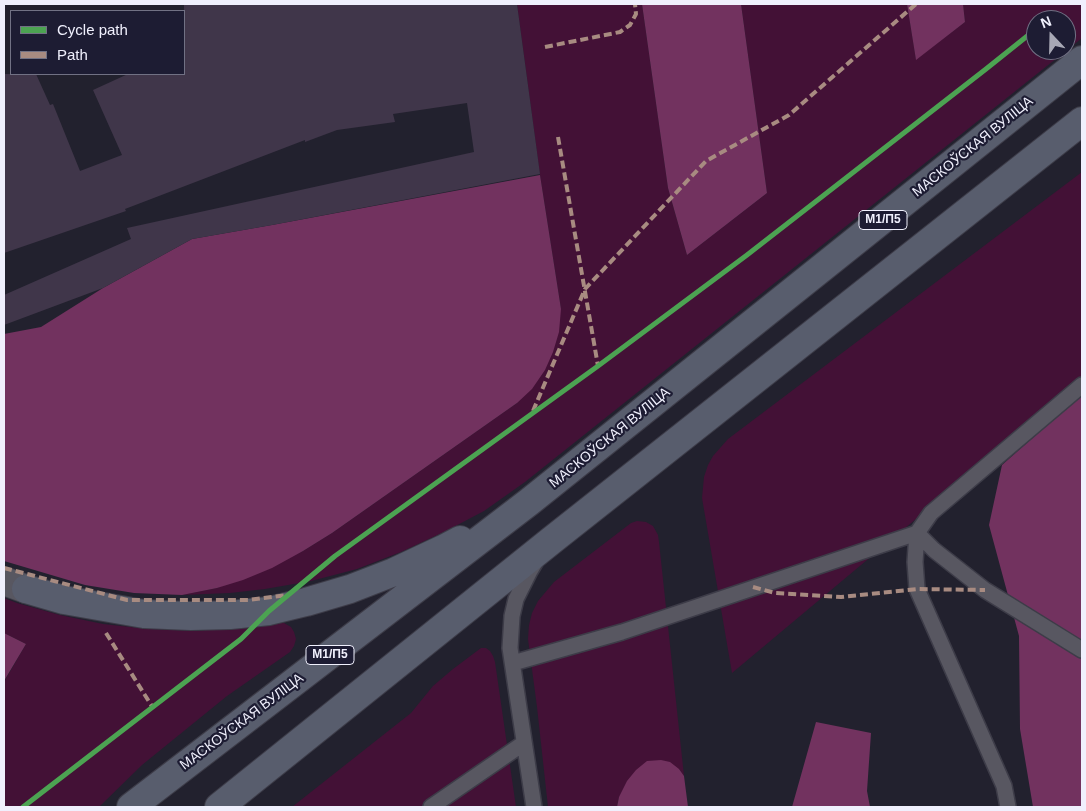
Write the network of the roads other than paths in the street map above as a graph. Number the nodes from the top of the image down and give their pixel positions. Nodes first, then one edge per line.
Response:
1 (1080, 67) edge
2 (1082, 121) edge
3 (1082, 385) edge
4 (529, 502) junction
5 (917, 534) junction
6 (552, 540) junction
7 (15, 585) edge
8 (1082, 650) edge
9 (512, 663) junction
10 (524, 743) junction
11 (131, 807) edge
12 (219, 807) edge
13 (432, 807) edge
14 (534, 807) edge
15 (1008, 807) edge

1 - 4 highway, МАСКОЎСКАЯ ВУЛІЦА / М1/П5
2 - 6 highway
3 - 5 lane
4 - 7 highway
4 - 11 highway, МАСКОЎСКАЯ ВУЛІЦА / М1/П5
5 - 8 lane
5 - 9 lane
5 - 15 lane
6 - 9 lane
6 - 12 highway
9 - 10 lane
10 - 13 lane
10 - 14 lane

